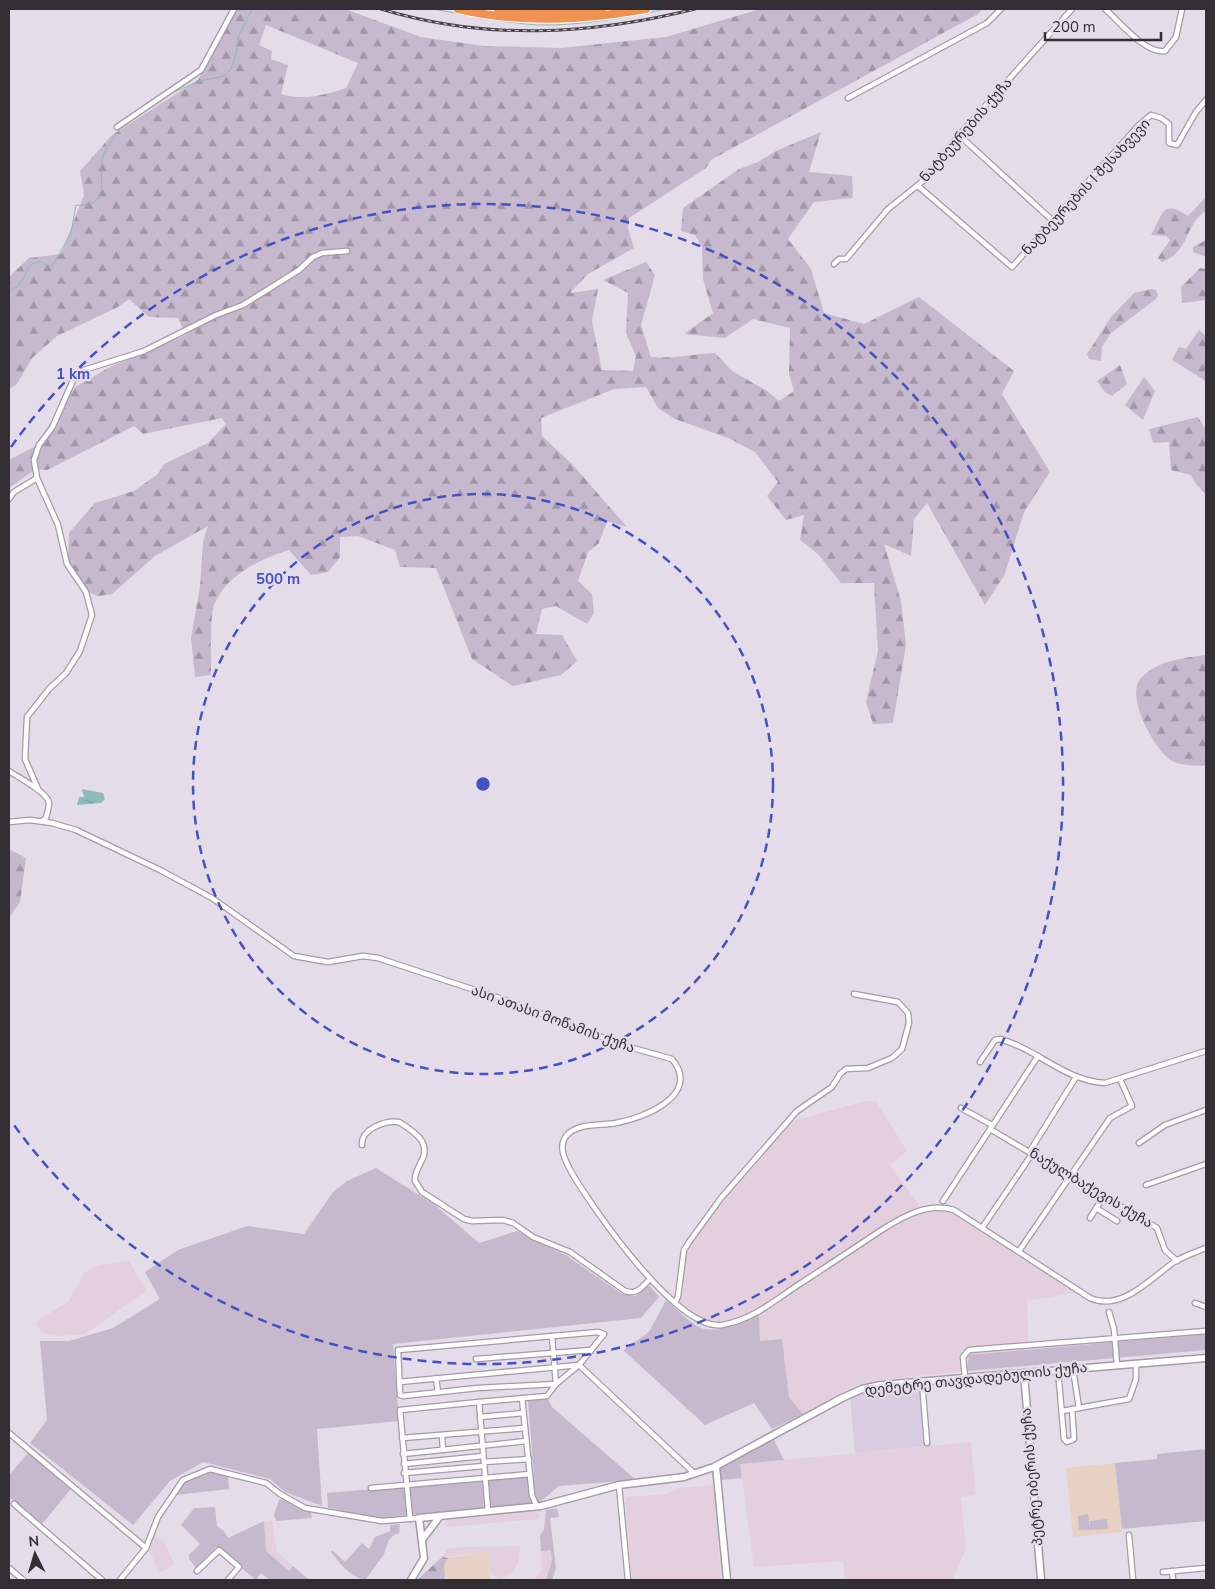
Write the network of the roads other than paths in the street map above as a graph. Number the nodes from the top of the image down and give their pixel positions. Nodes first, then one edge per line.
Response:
1 (234, 9) edge
2 (458, 9) edge
3 (498, 9) edge
4 (602, 9) edge
5 (646, 9) edge
6 (1001, 9) edge
7 (1072, 9) edge
8 (1105, 9) edge
9 (1182, 9) edge
10 (848, 98) dead end
11 (1206, 100) edge
12 (117, 127) dead end
13 (959, 135) junction
14 (918, 186) junction
15 (1053, 221) junction
16 (347, 251) dead end
17 (834, 264) dead end
18 (37, 478) junction
19 (9, 499) edge
20 (9, 771) edge
21 (38, 789) junction
22 (9, 822) edge
23 (41, 822) junction
24 (854, 994) dead end
25 (1206, 1051) edge
26 (1038, 1056) junction
27 (980, 1062) dead end
28 (1076, 1077) junction
29 (1120, 1079) junction
30 (961, 1108) dead end
31 (1206, 1110) edge
32 (991, 1127) junction
33 (1139, 1143) dead end
34 (362, 1145) dead end
35 (1031, 1153) junction
36 (1206, 1164) edge
37 (1069, 1176) junction
38 (1146, 1185) dead end
39 (1104, 1196) junction
40 (943, 1201) dead end
41 (1096, 1208) junction
42 (1090, 1218) dead end
43 (1117, 1221) dead end
44 (982, 1228) junction
45 (1206, 1248) edge
46 (1019, 1251) junction
47 (1177, 1261) junction
48 (650, 1279) junction
49 (675, 1303) junction
50 (1195, 1303) dead end
51 (1206, 1307) edge
52 (1109, 1312) dead end
53 (1206, 1330) edge
54 (552, 1336) junction
55 (1114, 1338) junction
56 (592, 1350) junction
57 (553, 1352) junction
58 (1206, 1358) edge
59 (476, 1359) dead end
60 (1136, 1364) junction
61 (579, 1365) junction
62 (1117, 1365) junction
63 (554, 1367) junction
64 (1073, 1369) junction
65 (1058, 1370) junction
66 (1024, 1373) junction
67 (436, 1378) junction
68 (965, 1378) junction
69 (399, 1382) junction
70 (922, 1382) junction
71 (556, 1384) junction
72 (438, 1392) junction
73 (522, 1398) junction
74 (479, 1402) junction
75 (1079, 1408) junction
76 (1072, 1409) junction
77 (1062, 1411) junction
78 (523, 1413) junction
79 (480, 1418) junction
80 (524, 1428) junction
81 (481, 1432) junction
82 (9, 1433) edge
83 (442, 1436) junction
84 (402, 1438) junction
85 (526, 1441) junction
86 (927, 1443) dead end
87 (482, 1446) junction
88 (443, 1450) junction
89 (403, 1454) junction
90 (483, 1456) junction
91 (529, 1458) junction
92 (404, 1464) junction
93 (484, 1464) junction
94 (716, 1466) junction
95 (404, 1473) junction
96 (530, 1474) junction
97 (695, 1474) junction
98 (485, 1478) junction
99 (405, 1485) junction
100 (619, 1485) junction
101 (371, 1488) dead end
102 (14, 1504) dead end
103 (537, 1507) junction
104 (488, 1511) junction
105 (440, 1516) junction
106 (419, 1518) junction
107 (410, 1519) junction
108 (1129, 1535) dead end
109 (422, 1540) junction
110 (146, 1548) junction
111 (9, 1568) edge
112 (1206, 1568) edge
113 (197, 1571) dead end
114 (1172, 1571) junction
115 (1163, 1572) dead end
116 (24, 1580) edge
117 (102, 1580) edge
118 (120, 1580) edge
119 (228, 1580) edge
120 (411, 1580) edge
121 (628, 1580) edge
122 (727, 1580) edge
123 (1041, 1580) edge
124 (1133, 1580) edge
125 (1173, 1580) edge

1 - 12 street
2 - 5 highway
3 - 4 highway
6 - 10 street
7 - 13 street, ნატბეურების ქუჩა
8 - 9 street
11 - 15 street, ნატბეურების I შესახვევი
13 - 14 street, ნატბეურების ქუჩა
13 - 15 street
14 - 15 street, ნატბეურების I შესახვევი
14 - 17 street, ნატბეურების ქუჩა
16 - 18 street
18 - 19 street
18 - 21 street
20 - 21 street
21 - 23 street
22 - 23 street, ასი ათასი მოწამის ქუჩა
23 - 48 street, ასი ათასი მოწამის ქუჩა
24 - 49 street
25 - 29 street
26 - 27 street
26 - 28 street
26 - 32 street
28 - 29 street
28 - 35 street
29 - 37 street
30 - 32 street, ნაქულბაქევის ქუჩა
31 - 33 street
32 - 35 street, ნაქულბაქევის ქუჩა
32 - 40 street
34 - 48 street
35 - 37 street, ნაქულბაქევის ქუჩა
35 - 44 street
36 - 38 street
37 - 39 street, ნაქულბაქევის ქუჩა
37 - 46 street
39 - 41 street
39 - 47 street, ნაქულბაქევის ქუჩა
41 - 42 street
41 - 43 street
44 - 46 street, ასი ათასი მოწამის ქუჩა
44 - 49 street, ასი ათასი მოწამის ქუჩა
45 - 47 street, ასი ათასი მოწამის ქუჩა
46 - 47 street, ასი ათასი მოწამის ქუჩა
48 - 49 street, ასი ათასი მოწამის ქუჩა
50 - 51 street
52 - 55 street
53 - 55 street, დემეტრე თავდადებულის ქუჩა
54 - 56 street
54 - 57 street
54 - 69 street
55 - 62 street
55 - 68 street, დემეტრე თავდადებულის ქუჩა
56 - 57 street
56 - 61 street
57 - 59 street
57 - 63 street
58 - 60 main road, დემეტრე თავდადებულის ქუჩა
60 - 62 main road, დემეტრე თავდადებულის ქუჩა
60 - 75 street
61 - 63 street
61 - 71 street
61 - 97 street
62 - 64 main road, დემეტრე თავდადებულის ქუჩა
63 - 67 street
63 - 71 street
64 - 65 main road, დემეტრე თავდადებულის ქუჩა
64 - 75 street
65 - 66 main road, დემეტრე თავდადებულის ქუჩა
65 - 77 street
66 - 68 main road, დემეტრე თავდადებულის ქუჩა
66 - 123 main road, პეტრე იბერის ქუჩა
67 - 69 street
67 - 72 street
68 - 70 main road, დემეტრე თავდადებულის ქუჩა
69 - 72 street
70 - 86 street
70 - 94 main road, დემეტრე თავდადებულის ქუჩა
71 - 72 street
71 - 73 street
73 - 74 street
73 - 78 street
74 - 79 street
74 - 84 street
75 - 76 street
76 - 77 street
76 - 77 street
78 - 79 street
78 - 80 street
79 - 81 street
80 - 81 street
80 - 85 street
81 - 83 street
81 - 87 street
82 - 110 street
83 - 84 street
83 - 88 street
84 - 89 street
85 - 87 street
85 - 91 street
87 - 88 street
87 - 90 street
88 - 89 street
89 - 92 street
90 - 92 street
90 - 93 street
91 - 93 street
91 - 96 street
92 - 95 street
93 - 95 street
93 - 98 street
94 - 97 main road, დემეტრე თავდადებულის ქუჩა
94 - 122 main road
95 - 99 street
96 - 98 street
96 - 103 street
97 - 100 main road, დემეტრე თავდადებულის ქუჩა
98 - 99 street
98 - 104 street
99 - 101 street
99 - 107 street
100 - 103 main road, დემეტრე თავდადებულის ქუჩა
100 - 121 street
102 - 117 street
103 - 104 main road, დემეტრე თავდადებულის ქუჩა
104 - 105 main road, დემეტრე თავდადებულის ქუჩა
105 - 106 main road, დემეტრე თავდადებულის ქუჩა
105 - 109 main road
106 - 107 street, დემეტრე თავდადებულის ქუჩა
106 - 109 main road
107 - 110 street, დემეტრე თავდადებულის ქუჩა
108 - 124 street
109 - 120 main road
110 - 118 street, დემეტრე თავდადებულის ქუჩა
111 - 116 street
112 - 114 street
113 - 119 street
114 - 115 street
114 - 125 street

